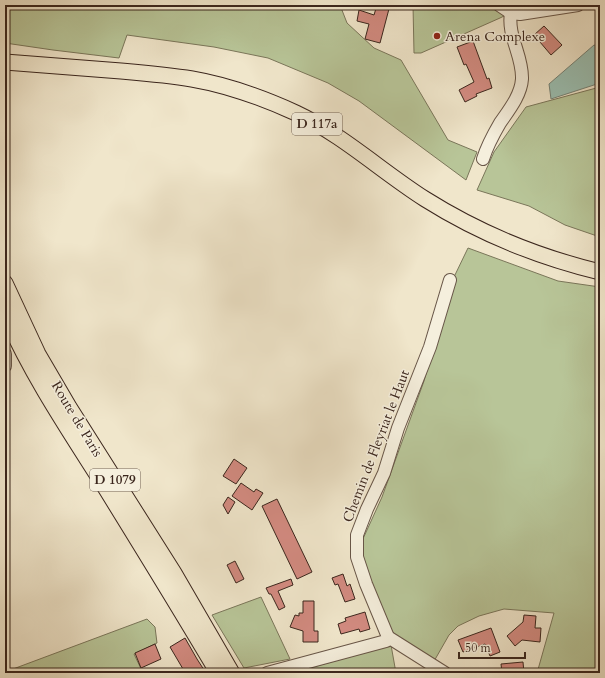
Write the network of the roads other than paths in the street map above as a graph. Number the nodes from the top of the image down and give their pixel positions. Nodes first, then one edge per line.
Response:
1 (499, 5) edge
2 (578, 5) edge
3 (511, 13) junction
4 (5, 62) edge
5 (483, 159) dead end
6 (600, 272) edge
7 (450, 280) dead end
8 (5, 283) edge
9 (5, 314) edge
10 (5, 354) edge
11 (5, 366) edge
12 (388, 637) junction
13 (218, 673) edge
14 (232, 673) edge
15 (267, 673) edge
16 (445, 673) edge

1 - 3 street
2 - 3 street
3 - 5 street
4 - 6 main road, D 117a
7 - 12 street, Chemin de Fleyriat le Haut
8 - 14 main road, Route de Paris / D 1079
9 - 13 main road, Route de Paris / D 1079
10 - 11 street
12 - 15 street
12 - 16 street

